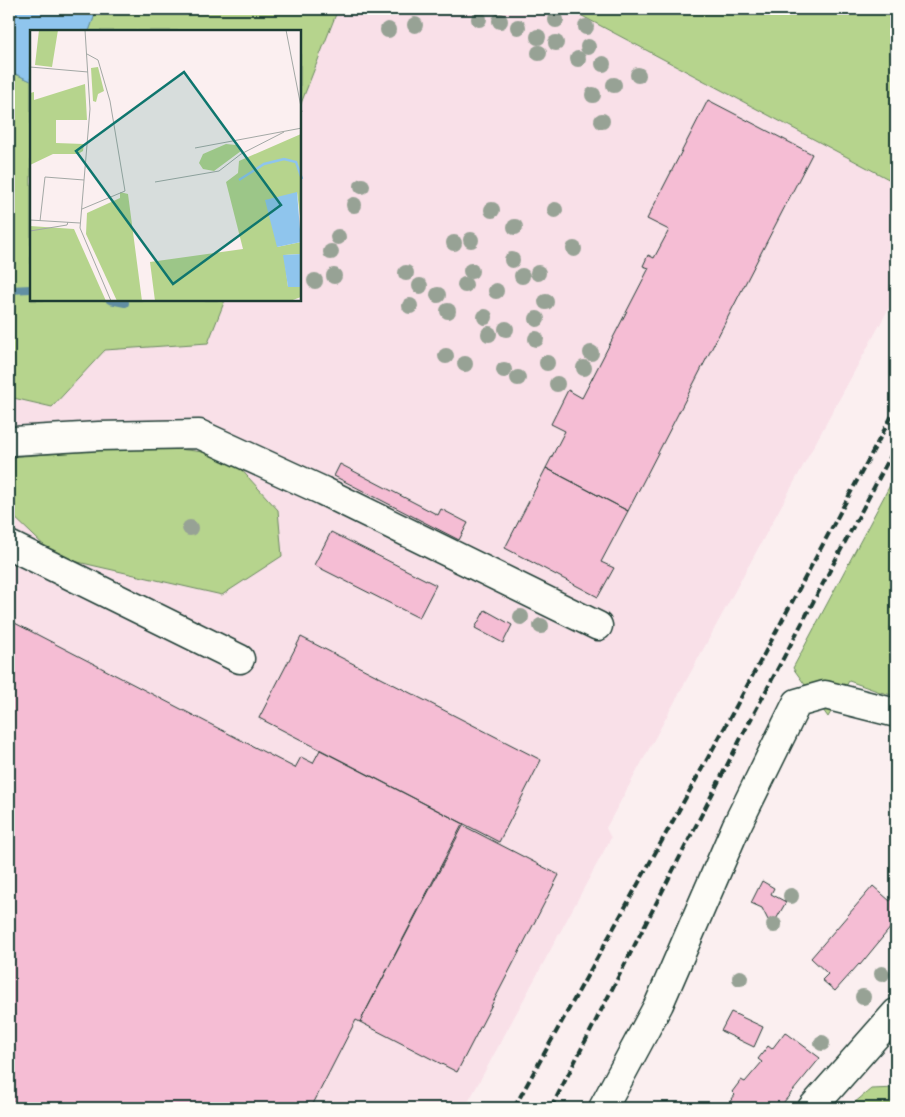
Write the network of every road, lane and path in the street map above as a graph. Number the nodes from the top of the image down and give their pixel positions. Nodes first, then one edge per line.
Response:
1 (9, 440) edge
2 (9, 545) edge
3 (598, 626) dead end
4 (240, 659) dead end
5 (896, 713) edge
6 (896, 1013) edge
7 (603, 1108) edge
8 (812, 1108) edge

1 - 3 street
2 - 4 street
5 - 7 street
6 - 8 street

